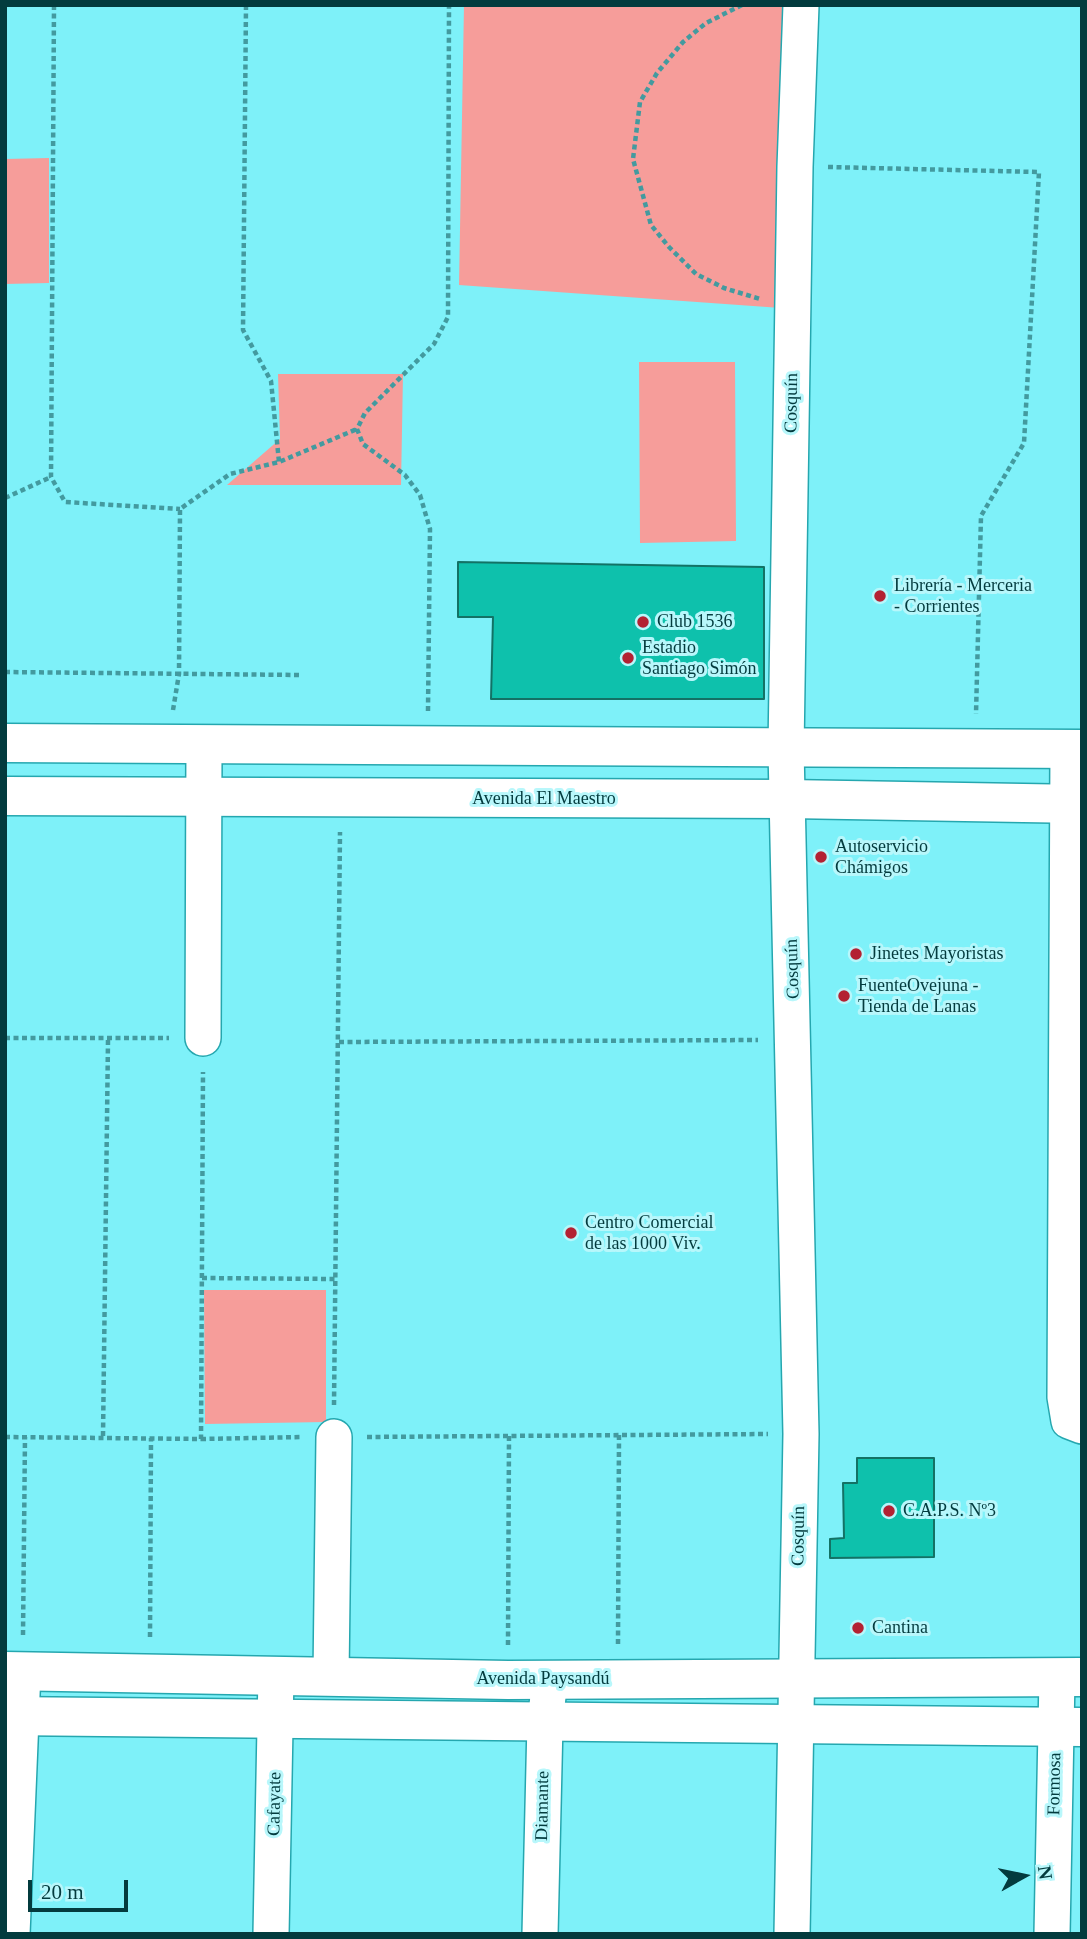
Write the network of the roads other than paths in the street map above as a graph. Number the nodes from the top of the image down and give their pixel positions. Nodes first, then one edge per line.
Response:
1 (801, 5) edge
2 (5, 743) edge
3 (204, 744) junction
4 (786, 749) junction
5 (1075, 749) edge
6 (5, 796) edge
7 (206, 797) junction
8 (788, 799) junction
9 (1076, 804) edge
10 (203, 1038) road end
11 (1076, 1424) edge
12 (334, 1437) road end
13 (14, 1671) edge
14 (276, 1675) junction
15 (331, 1676) junction
16 (1069, 1677) edge
17 (550, 1679) junction
18 (796, 1680) junction
19 (14, 1716) edge
20 (275, 1719) junction
21 (545, 1723) junction
22 (793, 1723) junction
23 (1069, 1727) edge
24 (12, 1934) edge
25 (271, 1934) edge
26 (540, 1934) edge
27 (792, 1934) edge
28 (1052, 1934) edge

1 - 4 street, Cosquín
2 - 3 main road
3 - 4 main road
3 - 7 street
4 - 5 main road
4 - 8 street, Cosquín
5 - 9 street
6 - 7 main road, Avenida El Maestro
7 - 8 main road, Avenida El Maestro
7 - 10 street
8 - 9 main road, Avenida El Maestro
8 - 18 street, Cosquín
9 - 11 street
12 - 15 street
13 - 14 main road, Avenida Paysandú
13 - 19 street
14 - 15 main road, Avenida Paysandú
14 - 20 street, Cafayate
15 - 17 main road, Avenida Paysandú
16 - 18 main road, Avenida Paysandú
16 - 23 street, Formosa
17 - 18 main road, Avenida Paysandú
17 - 21 street, Diamante
18 - 22 street, Cosquín
19 - 20 main road
19 - 24 street
20 - 21 main road
20 - 25 street, Cafayate
21 - 22 main road
21 - 26 street, Diamante
22 - 23 main road
22 - 27 street, Cosquín
23 - 28 street, Formosa

